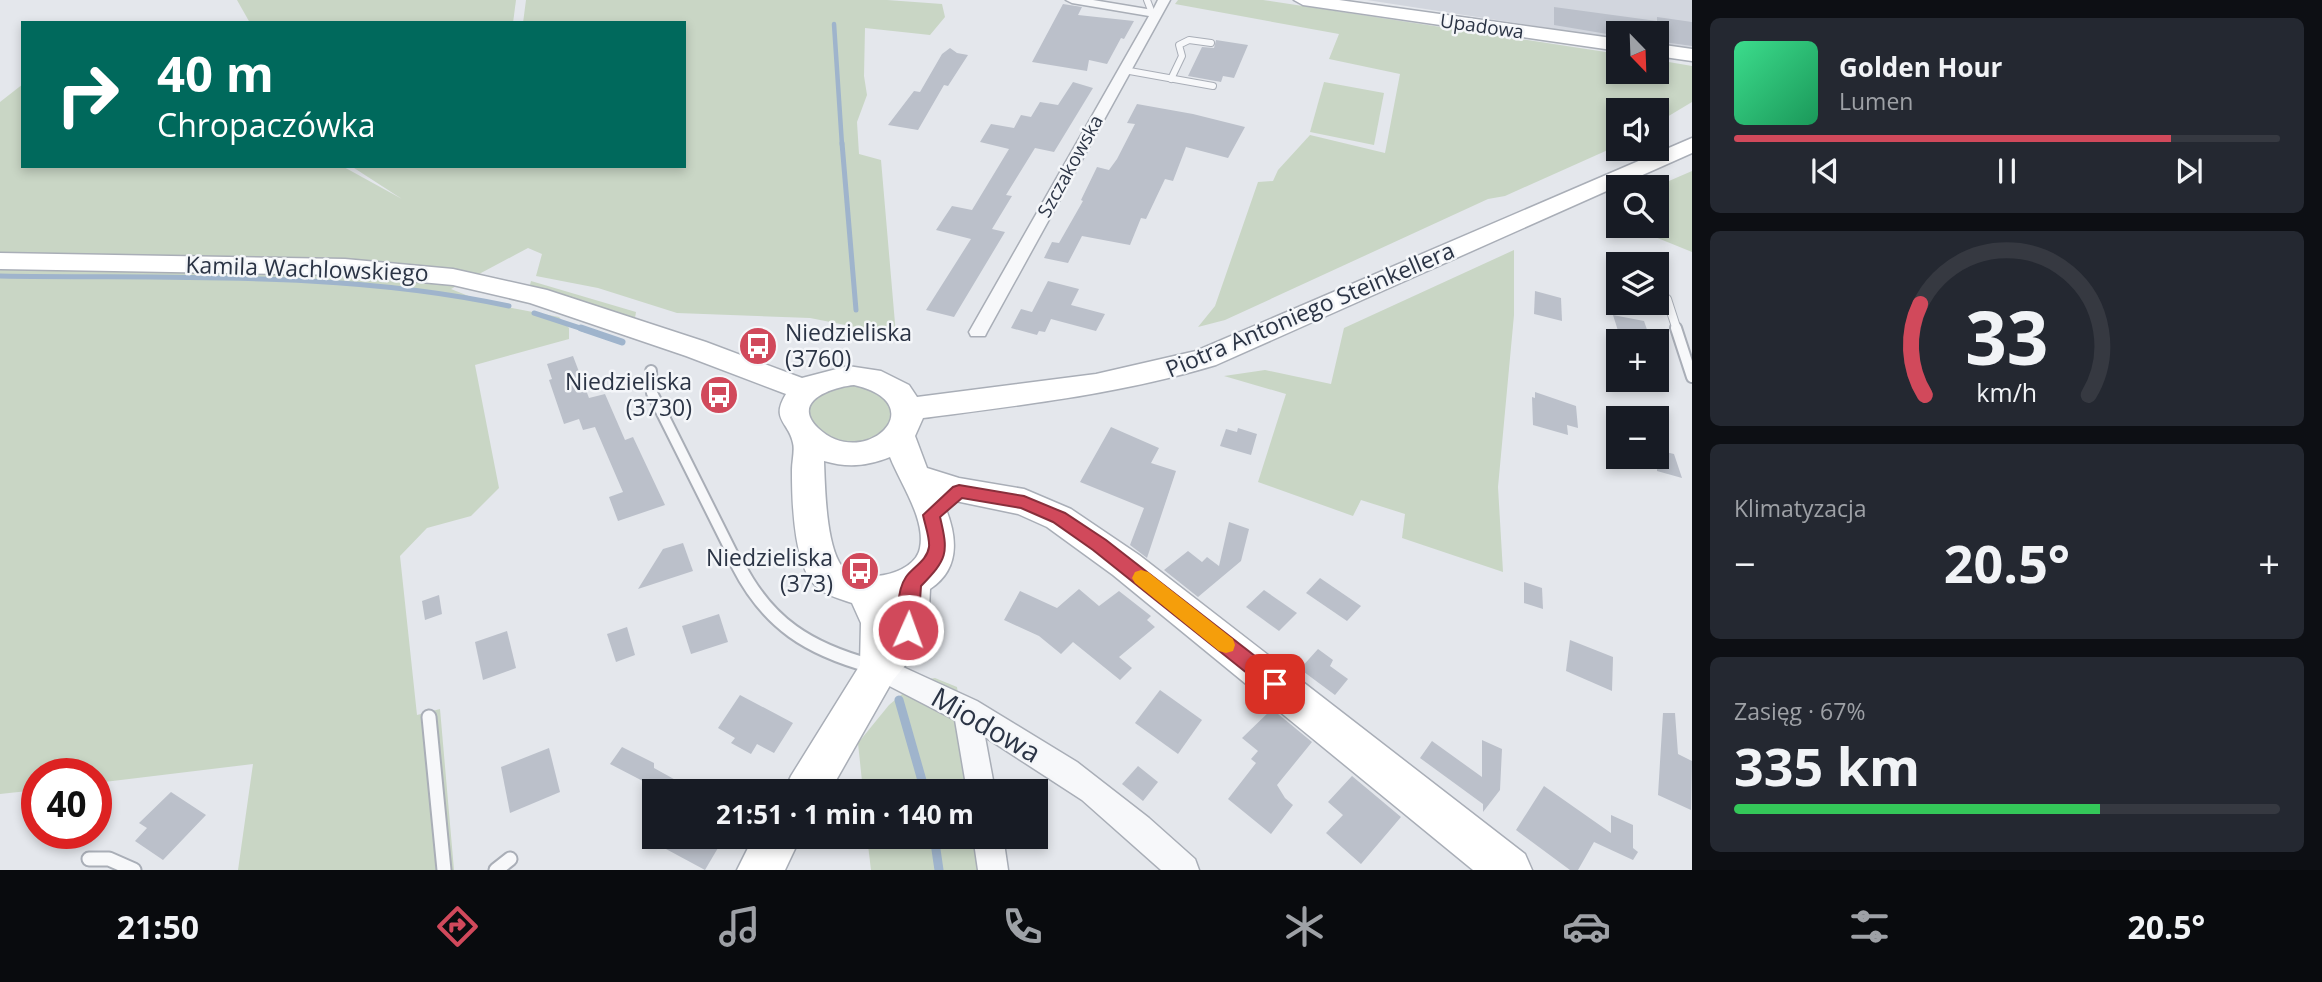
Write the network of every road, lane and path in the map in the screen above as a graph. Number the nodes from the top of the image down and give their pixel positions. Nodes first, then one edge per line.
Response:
1 (1072, 0) edge
2 (1147, 0) edge
3 (1164, 0) edge
4 (1303, 0) edge
5 (1354, 4) edge
6 (1154, 15) junction
7 (1211, 43) dead end
8 (1606, 43) edge
9 (1670, 52) edge
10 (1692, 55) edge
11 (1124, 70) junction
12 (1171, 79) junction
13 (1213, 86) dead end
14 (1692, 145) edge
15 (0, 261) edge
16 (1669, 305) edge
17 (978, 332) dead end
18 (651, 371) dead end
19 (1692, 377) edge
20 (805, 390) junction
21 (904, 423) junction
22 (809, 441) junction
23 (945, 503) junction
24 (913, 582) junction
25 (865, 591) junction
26 (879, 668) junction
27 (967, 710) junction
28 (429, 717) dead end
29 (813, 779) edge
30 (979, 779) edge
31 (772, 849) edge
32 (990, 849) edge
33 (89, 859) dead end
34 (510, 859) dead end
35 (134, 870) edge
36 (444, 870) edge
37 (496, 870) edge
38 (760, 870) edge
39 (993, 870) edge
40 (1184, 870) edge
41 (1509, 870) edge

1 - 6 street
2 - 6 lane
3 - 6 street, Szczakowska
4 - 5 street, Upadowa
5 - 8 street, Upadowa
6 - 11 street, Szczakowska
7 - 12 lane
9 - 10 street
11 - 12 lane
11 - 17 street, Szczakowska
12 - 13 lane
14 - 21 street, Piotra Antoniego Steinkellera
15 - 20 street, Kamila Wachlowskiego
16 - 19 lane
18 - 26 lane
20 - 21 street
20 - 22 street
21 - 22 street
21 - 23 street
22 - 25 street
23 - 24 street
23 - 41 street
24 - 25 street
24 - 26 street
25 - 26 street
26 - 27 street, Miodowa
26 - 29 street
27 - 30 street
27 - 40 street, Miodowa
28 - 36 lane
31 - 38 street
32 - 39 street
33 - 35 lane
34 - 37 lane

